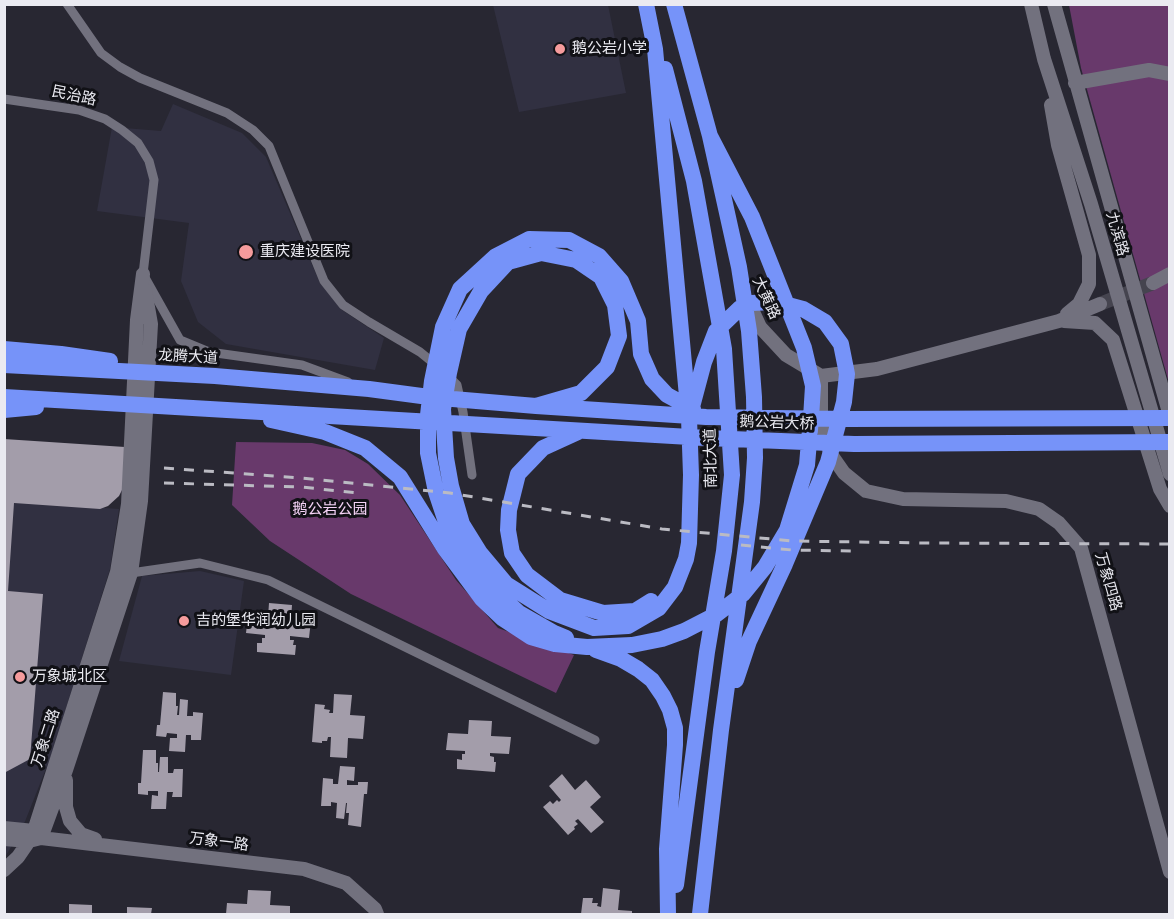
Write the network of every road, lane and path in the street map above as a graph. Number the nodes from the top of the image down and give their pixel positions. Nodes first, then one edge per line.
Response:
1 (67, 4) edge
2 (647, 4) edge
3 (673, 4) edge
4 (1031, 4) edge
5 (1054, 4) edge
6 (1067, 54) junction
7 (1044, 59) junction
8 (1170, 74) edge
9 (1075, 83) junction
10 (4, 99) edge
11 (710, 136) junction
12 (143, 274) junction
13 (1170, 274) edge
14 (1153, 283) tunnel mouth
15 (1100, 304) tunnel mouth
16 (1059, 321) junction
17 (4, 349) edge
18 (4, 365) edge
19 (215, 376) junction
20 (821, 376) junction
21 (369, 389) junction
22 (4, 397) edge
23 (87, 402) junction
24 (536, 406) junction
25 (220, 409) junction
26 (4, 410) edge
27 (706, 417) junction
28 (1170, 417) edge
29 (689, 418) junction
30 (580, 431) junction
31 (1170, 442) edge
32 (1170, 474) edge
33 (472, 475) dead end
34 (134, 502) junction
35 (1170, 507) edge
36 (131, 573) junction
37 (675, 587) junction
38 (587, 647) junction
39 (721, 730) junction
40 (595, 740) dead end
41 (66, 770) junction
42 (4, 828) edge
43 (35, 837) junction
44 (4, 839) edge
45 (114, 846) junction
46 (4, 870) edge
47 (1170, 872) edge
48 (377, 915) edge
49 (670, 915) edge
50 (700, 915) edge

1 - 33 street
2 - 29 highway
2 - 49 highway, 南北大道
3 - 11 highway
3 - 20 main road, 大黄路
4 - 7 main road, 九滨路
5 - 6 main road, 九滨路
6 - 7 main road
6 - 9 main road, 九滨路
7 - 16 main road
7 - 32 main road, 九滨路
8 - 9 main road
9 - 28 main road, 九滨路
10 - 12 street, 民治路
11 - 38 highway
11 - 39 highway
12 - 21 street
12 - 34 main road
13 - 14 main road
15 - 16 main road
16 - 20 main road
16 - 35 main road
17 - 19 highway
18 - 19 highway, 龙腾大道
19 - 21 highway, 龙腾大道
20 - 47 main road, 万象四路
21 - 24 highway, 鹅公岩大桥
22 - 23 highway
23 - 25 highway
23 - 26 highway
24 - 27 highway, 鹅公岩大桥
24 - 37 highway
25 - 30 highway, 鹅公岩大桥
25 - 38 highway
27 - 28 highway, 鹅公岩大桥
27 - 38 highway
29 - 37 highway
29 - 39 highway
30 - 31 highway, 鹅公岩大桥
30 - 37 highway
34 - 36 main road, 万象二路
34 - 43 main road, 万象二路
36 - 40 street
36 - 41 main road, 万象二路
38 - 49 highway
39 - 50 highway
41 - 43 main road, 万象二路
41 - 45 main road
42 - 43 main road, 万象一路
43 - 44 main road, 万象一路
43 - 45 main road, 万象一路
43 - 46 main road, 万象二路
45 - 48 main road, 万象一路

